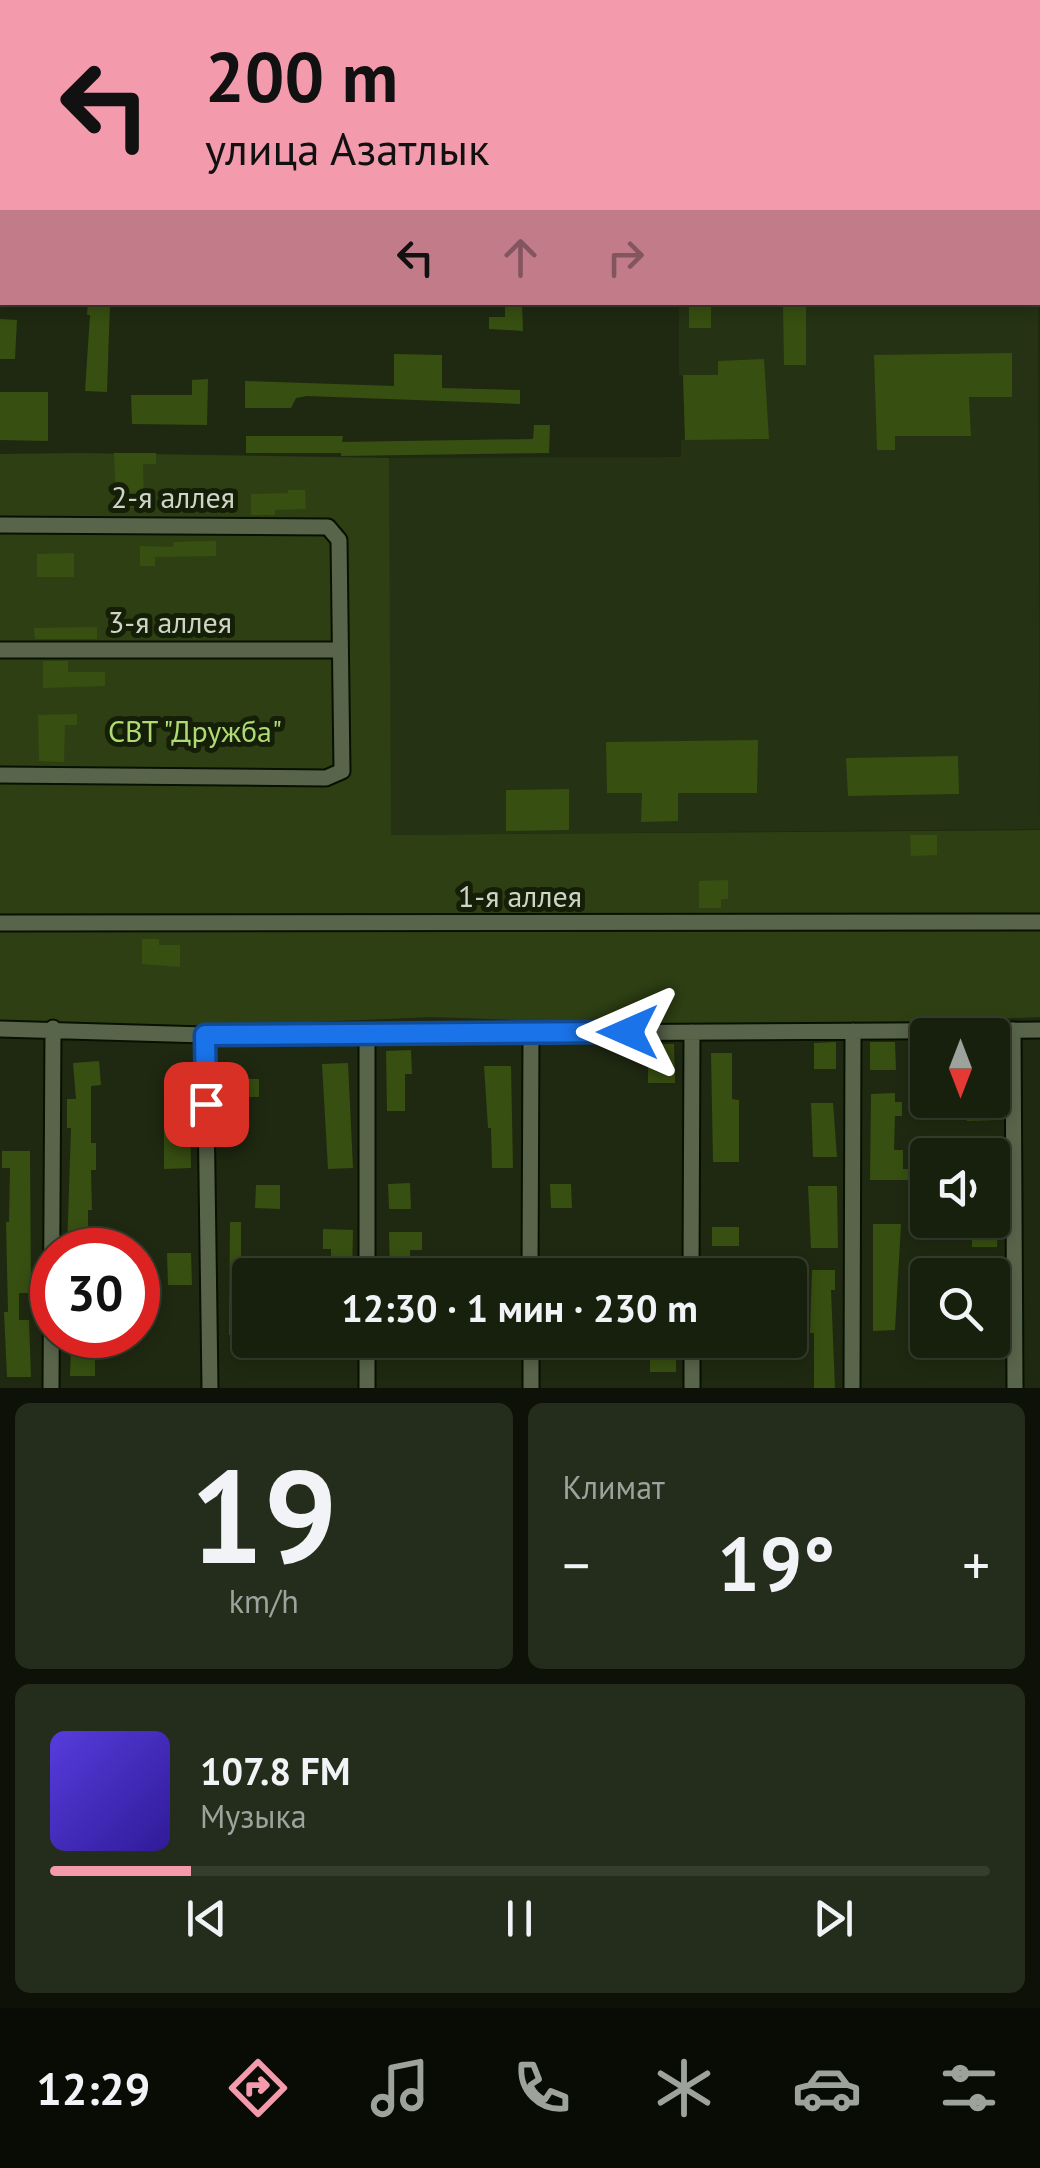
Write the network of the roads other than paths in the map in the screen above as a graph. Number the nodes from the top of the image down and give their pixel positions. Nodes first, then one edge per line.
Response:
1 (0, 525) edge
2 (0, 650) edge
3 (339, 650) junction
4 (0, 775) edge
5 (1040, 922) edge
6 (0, 924) edge
7 (53, 1028) junction
8 (0, 1029) edge
9 (1013, 1030) junction
10 (1040, 1030) edge
11 (853, 1031) junction
12 (692, 1032) junction
13 (531, 1033) junction
14 (366, 1034) junction
15 (205, 1035) junction
16 (368, 1258) edge
17 (530, 1258) edge
18 (691, 1258) edge
19 (368, 1358) edge
20 (531, 1358) edge
21 (692, 1358) edge
22 (51, 1388) edge
23 (210, 1388) edge
24 (368, 1388) edge
25 (531, 1388) edge
26 (692, 1388) edge
27 (852, 1388) edge
28 (1015, 1388) edge

1 - 3 street, 2-я аллея
2 - 3 street, 3-я аллея
3 - 4 street
5 - 6 street, 1-я аллея
7 - 8 street
7 - 15 street
7 - 22 street
9 - 10 street
9 - 11 street
9 - 28 street
11 - 12 street
11 - 27 street
12 - 13 street
12 - 18 street
13 - 14 street
13 - 17 street
14 - 15 street
14 - 16 street
15 - 23 street
19 - 24 street
20 - 25 street
21 - 26 street

